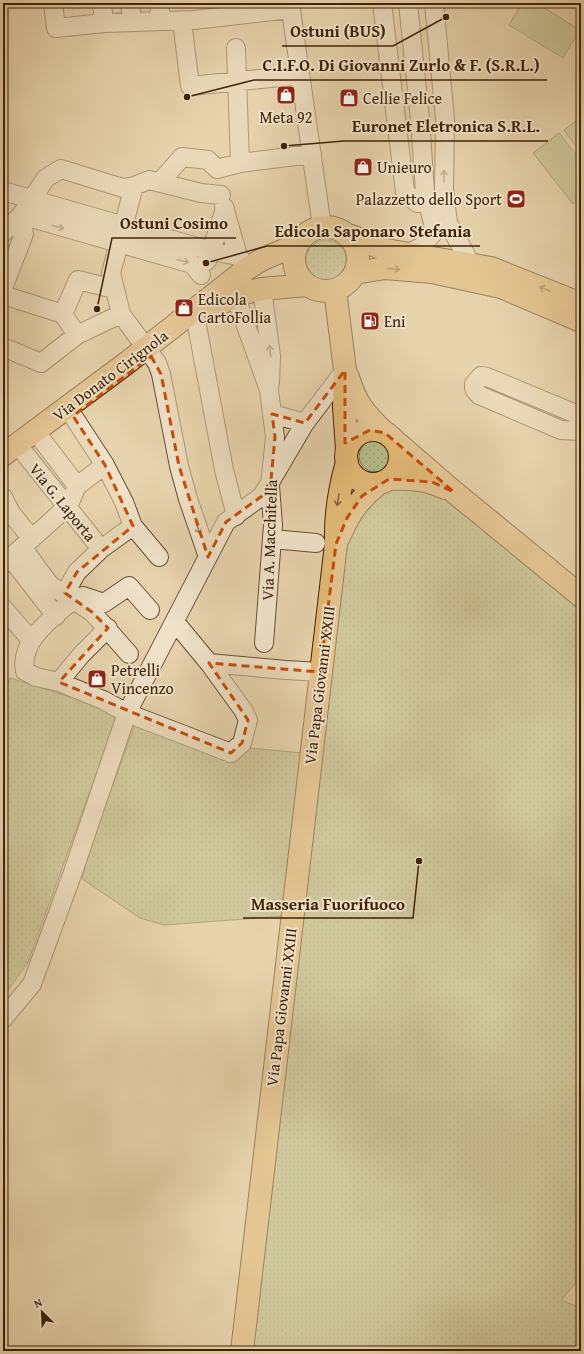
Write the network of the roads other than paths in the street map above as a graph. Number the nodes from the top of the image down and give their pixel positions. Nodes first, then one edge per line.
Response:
1 (53, 3) edge
2 (102, 3) edge
3 (130, 3) edge
4 (159, 3) edge
5 (382, 3) edge
6 (408, 3) edge
7 (434, 3) edge
8 (290, 6) edge
9 (159, 21) junction
10 (182, 21) junction
11 (132, 22) junction
12 (104, 23) junction
13 (236, 48) dead end
14 (300, 75) junction
15 (237, 82) junction
16 (312, 154) junction
17 (240, 163) junction
18 (217, 169) junction
19 (160, 182) junction
20 (134, 186) junction
21 (3, 191) edge
22 (30, 199) junction
23 (223, 202) junction
24 (427, 203) junction
25 (445, 203) junction
26 (21, 215) junction
27 (322, 227) junction
28 (3, 233) edge
29 (346, 234) junction
30 (120, 235) junction
31 (298, 244) junction
32 (211, 251) junction
33 (408, 254) junction
34 (243, 262) junction
35 (472, 264) junction
36 (355, 273) junction
37 (201, 275) junction
38 (307, 285) junction
39 (3, 288) edge
40 (114, 289) junction
41 (262, 290) junction
42 (335, 290) junction
43 (3, 295) edge
44 (224, 295) junction
45 (581, 304) edge
46 (63, 314) junction
47 (121, 314) junction
48 (196, 320) junction
49 (581, 321) edge
50 (77, 335) junction
51 (3, 347) edge
52 (148, 352) junction
53 (346, 370) junction
54 (269, 390) junction
55 (272, 414) junction
56 (73, 416) junction
57 (581, 416) edge
58 (305, 423) junction
59 (581, 431) edge
60 (390, 437) junction
61 (42, 440) junction
62 (25, 454) junction
63 (3, 455) edge
64 (347, 456) junction
65 (105, 465) junction
66 (3, 470) edge
67 (271, 480) junction
68 (383, 481) junction
69 (77, 486) junction
70 (454, 492) junction
71 (3, 497) edge
72 (66, 506) junction
73 (7, 509) edge
74 (236, 516) junction
75 (132, 526) junction
76 (272, 539) junction
77 (326, 544) junction
78 (101, 549) junction
79 (17, 552) edge
80 (159, 557) dead end
81 (208, 557) junction
82 (69, 596) junction
83 (581, 596) edge
84 (3, 608) edge
85 (150, 610) dead end
86 (56, 616) junction
87 (174, 622) junction
88 (108, 628) junction
89 (31, 640) junction
90 (264, 642) dead end
91 (129, 654) dead end
92 (209, 663) junction
93 (320, 672) junction
94 (59, 682) junction
95 (127, 713) junction
96 (3, 1019) edge
97 (242, 1351) edge

1 - 12 street
2 - 12 street
3 - 11 street
4 - 9 street
5 - 24 street
6 - 24 street
25 -> 7 street
8 - 10 street
8 - 14 street
9 - 10 street
9 - 11 street
10 - 15 street
11 - 12 street
13 - 15 street
14 - 15 street
14 - 16 street
15 - 17 street
16 - 17 street
16 - 27 street
17 - 18 street
18 - 19 street
18 - 23 street
19 - 20 street
19 - 23 street
20 - 22 street
20 - 30 street
21 - 22 street
22 - 26 street
22 - 30 street
23 - 32 street
23 - 34 street
24 - 25 street
24 - 33 street
25 - 35 street
26 - 28 street
26 -> 30 street
26 - 39 street
27 - 29 main road
27 - 31 main road
29 - 33 main road
29 - 36 main road
30 - 32 street
30 -> 37 street
30 - 40 street
31 - 34 main road, Via Donato Cirignola
31 - 38 main road
32 - 34 street
32 - 37 street
33 - 35 main road
34 - 44 main road, Via Donato Cirignola
45 -> 35 main road
36 - 42 main road
36 -> 49 main road
37 - 44 street
38 - 41 main road, Via Donato Cirignola
38 - 42 main road
40 - 46 street
40 - 47 street
41 - 44 main road, Via Donato Cirignola
54 -> 41 street
42 - 53 main road, Via Papa Giovanni XXIII
43 - 46 street
44 - 48 main road, Via Donato Cirignola
44 - 52 main road, Via Donato Cirignola
44 - 54 street
46 - 50 street
47 - 50 street
47 - 52 street
48 - 52 main road, Via Donato Cirignola
48 - 74 street
50 - 51 street
52 - 56 main road, Via Donato Cirignola
52 - 63 main road, Via Donato Cirignola
52 -> 81 street
53 - 58 street
53 - 60 main road, Via Papa Giovanni XXIII
53 - 64 main road, Via Papa Giovanni XXIII
54 - 55 street, Via A. Macchitella
55 - 58 street
55 - 67 street, Via A. Macchitella
56 - 61 main road, Via Donato Cirignola
56 - 65 street
57 - 59 street
58 - 67 street
60 - 64 main road
60 - 68 main road
60 - 70 main road, Via Papa Giovanni XXIII
61 - 62 main road, Via Donato Cirignola
61 - 69 street
62 - 66 main road, Via Donato Cirignola
62 - 72 street, Via G. Laporta
64 - 68 main road
64 -> 77 main road, Via Papa Giovanni XXIII
65 - 69 street
65 - 75 street
67 - 74 street
67 - 76 street, Via A. Macchitella
68 - 70 main road
68 - 77 main road, Via Papa Giovanni XXIII
69 - 72 street
70 - 83 main road
71 - 73 street
72 - 78 street, Via G. Laporta
72 - 79 street
73 - 79 street
74 - 81 street
75 - 78 street
75 - 80 street
76 - 77 street
76 - 90 street, Via A. Macchitella
77 - 93 main road, Via Papa Giovanni XXIII
78 - 82 street
79 - 82 street
79 - 86 street
81 - 87 street
82 - 85 street
82 - 86 street
82 - 88 street
84 - 89 street
86 - 89 street
87 - 92 street
87 - 95 street
88 - 91 street
88 - 94 street
89 - 94 street
92 - 93 street
92 - 95 street
93 - 97 main road, Via Papa Giovanni XXIII
94 - 95 street
95 - 96 street

